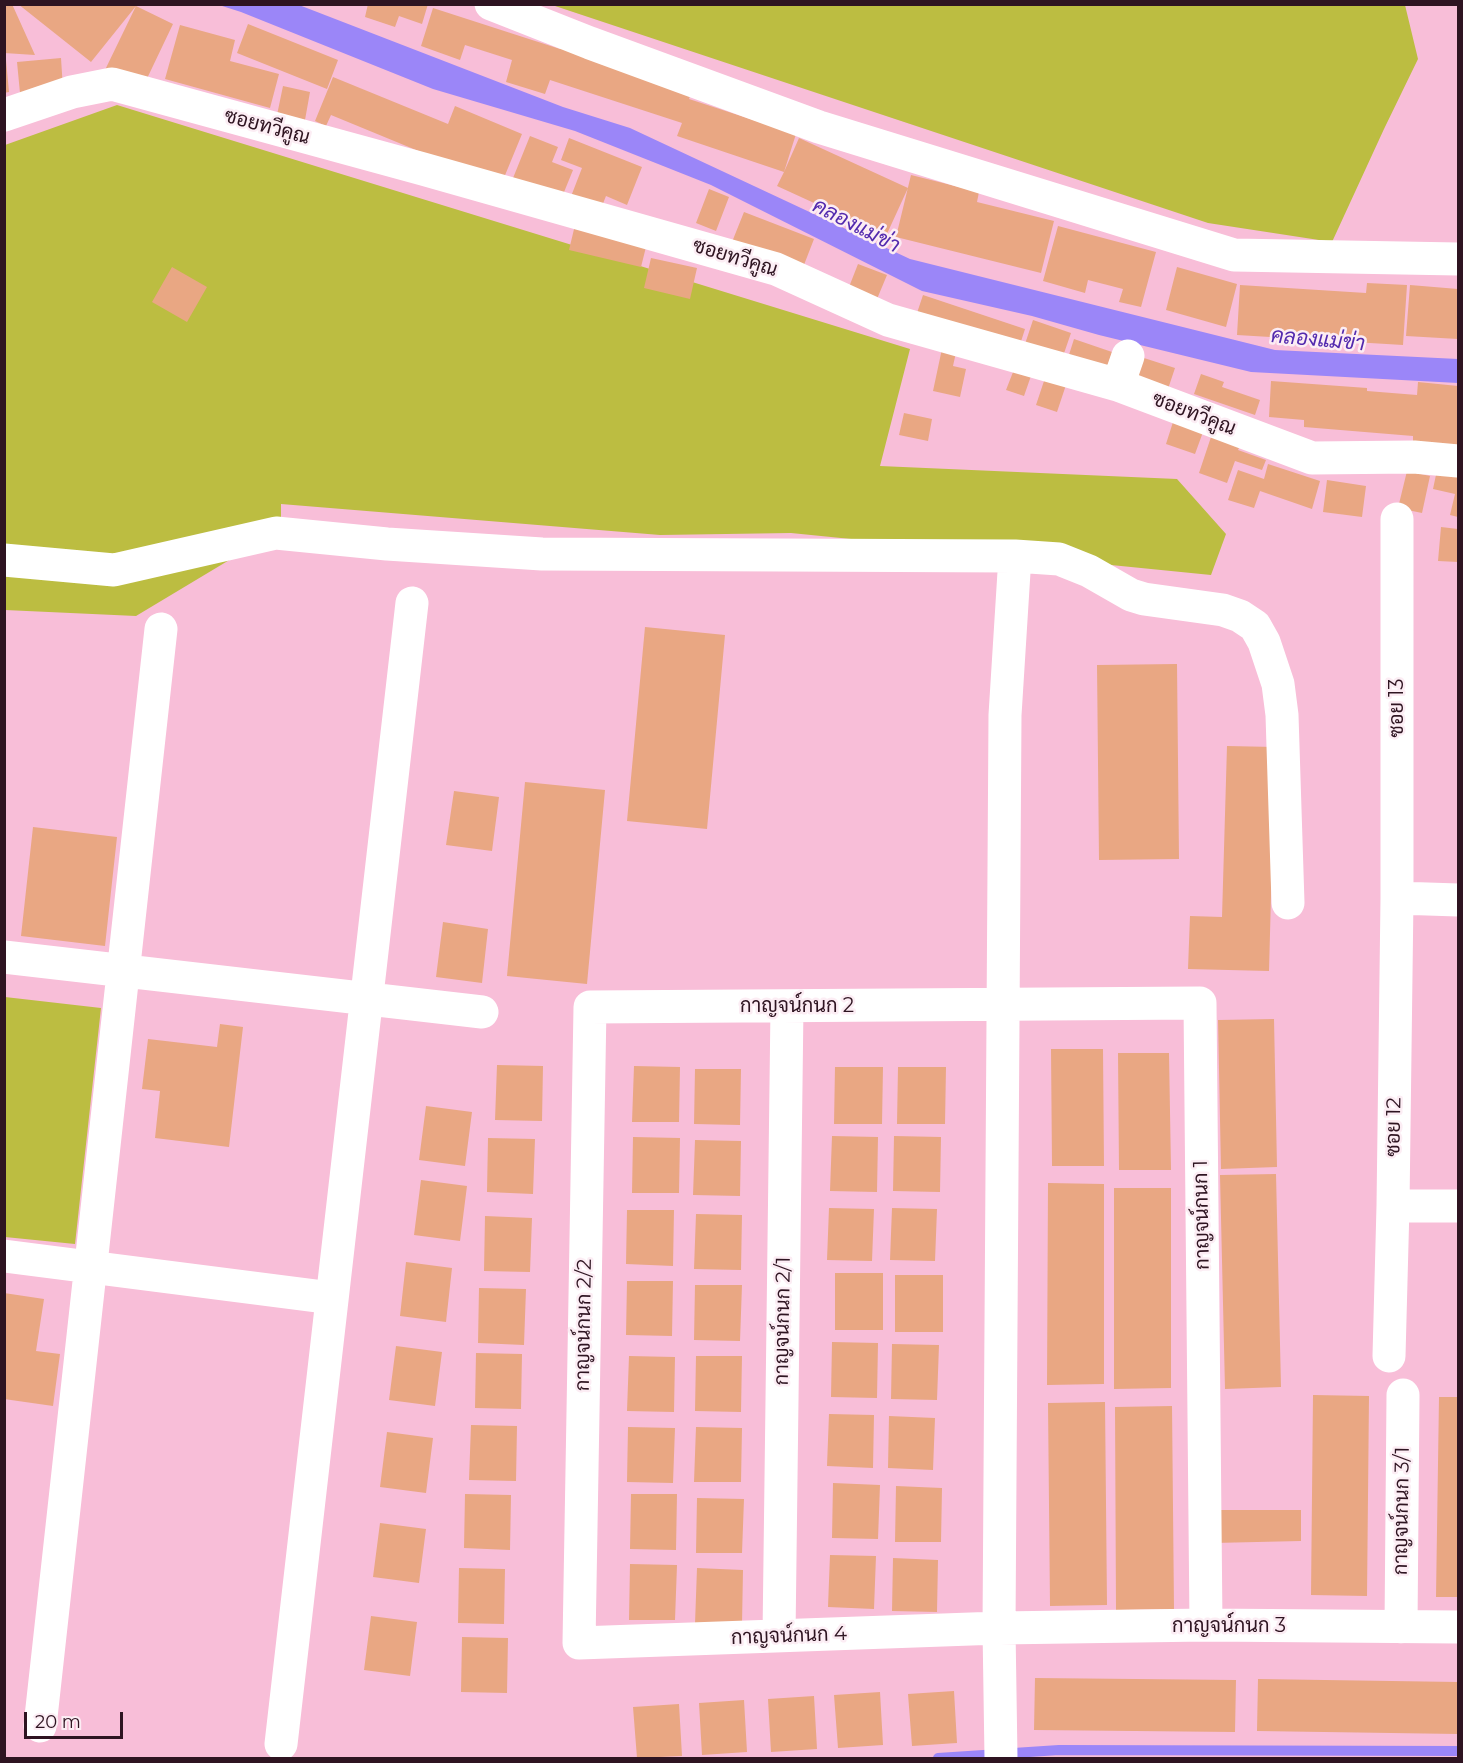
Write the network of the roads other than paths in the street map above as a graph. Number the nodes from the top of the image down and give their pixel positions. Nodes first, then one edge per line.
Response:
1 (491, 4) edge
2 (4, 115) edge
3 (1458, 259) edge
4 (1458, 461) edge
5 (1397, 519) dead end
6 (1015, 556) junction
7 (4, 561) edge
8 (412, 603) dead end
9 (161, 629) dead end
10 (1397, 898) junction
11 (1458, 900) edge
12 (1288, 903) dead end
13 (4, 957) edge
14 (124, 971) junction
15 (367, 999) junction
16 (1004, 1004) junction
17 (787, 1006) junction
18 (590, 1007) joint
19 (482, 1012) dead end
20 (1393, 1206) junction
21 (1458, 1206) edge
22 (4, 1256) edge
23 (91, 1266) junction
24 (332, 1298) junction
25 (1389, 1356) dead end
26 (1403, 1395) dead end
27 (1206, 1625) junction
28 (1401, 1627) junction
29 (1458, 1627) edge
30 (999, 1628) junction
31 (779, 1636) junction
32 (579, 1643) joint
33 (40, 1726) dead end
34 (281, 1744) dead end
35 (1001, 1754) edge

1 - 3 street
2 - 4 street, ซอยทวีคูณ
5 - 10 street, ซอย 13
6 - 7 street
6 - 12 street
6 - 16 street
8 - 15 street
9 - 14 street
10 - 11 street
10 - 20 street, ซอย 12
13 - 14 street
14 - 15 street
14 - 23 street
15 - 19 street
15 - 24 street
16 - 17 street, กาญจน์กนก 2
16 - 27 street, กาญจน์กนก 1
16 - 30 street
17 - 18 street, กาญจน์กนก 2
17 - 31 street, กาญจน์กนก 2/1
18 - 32 street, กาญจน์กนก 2/2
20 - 21 street
20 - 25 street, ซอย 12
22 - 23 street
23 - 24 street
23 - 33 street
24 - 34 street
26 - 28 street, กาญจน์กนก 3/1
27 - 28 street, กาญจน์กนก 3
27 - 30 street, กาญจน์กนก 3
28 - 29 street, กาญจน์กนก 3
30 - 31 street, กาญจน์กนก 4
30 - 35 street
31 - 32 street, กาญจน์กนก 4

